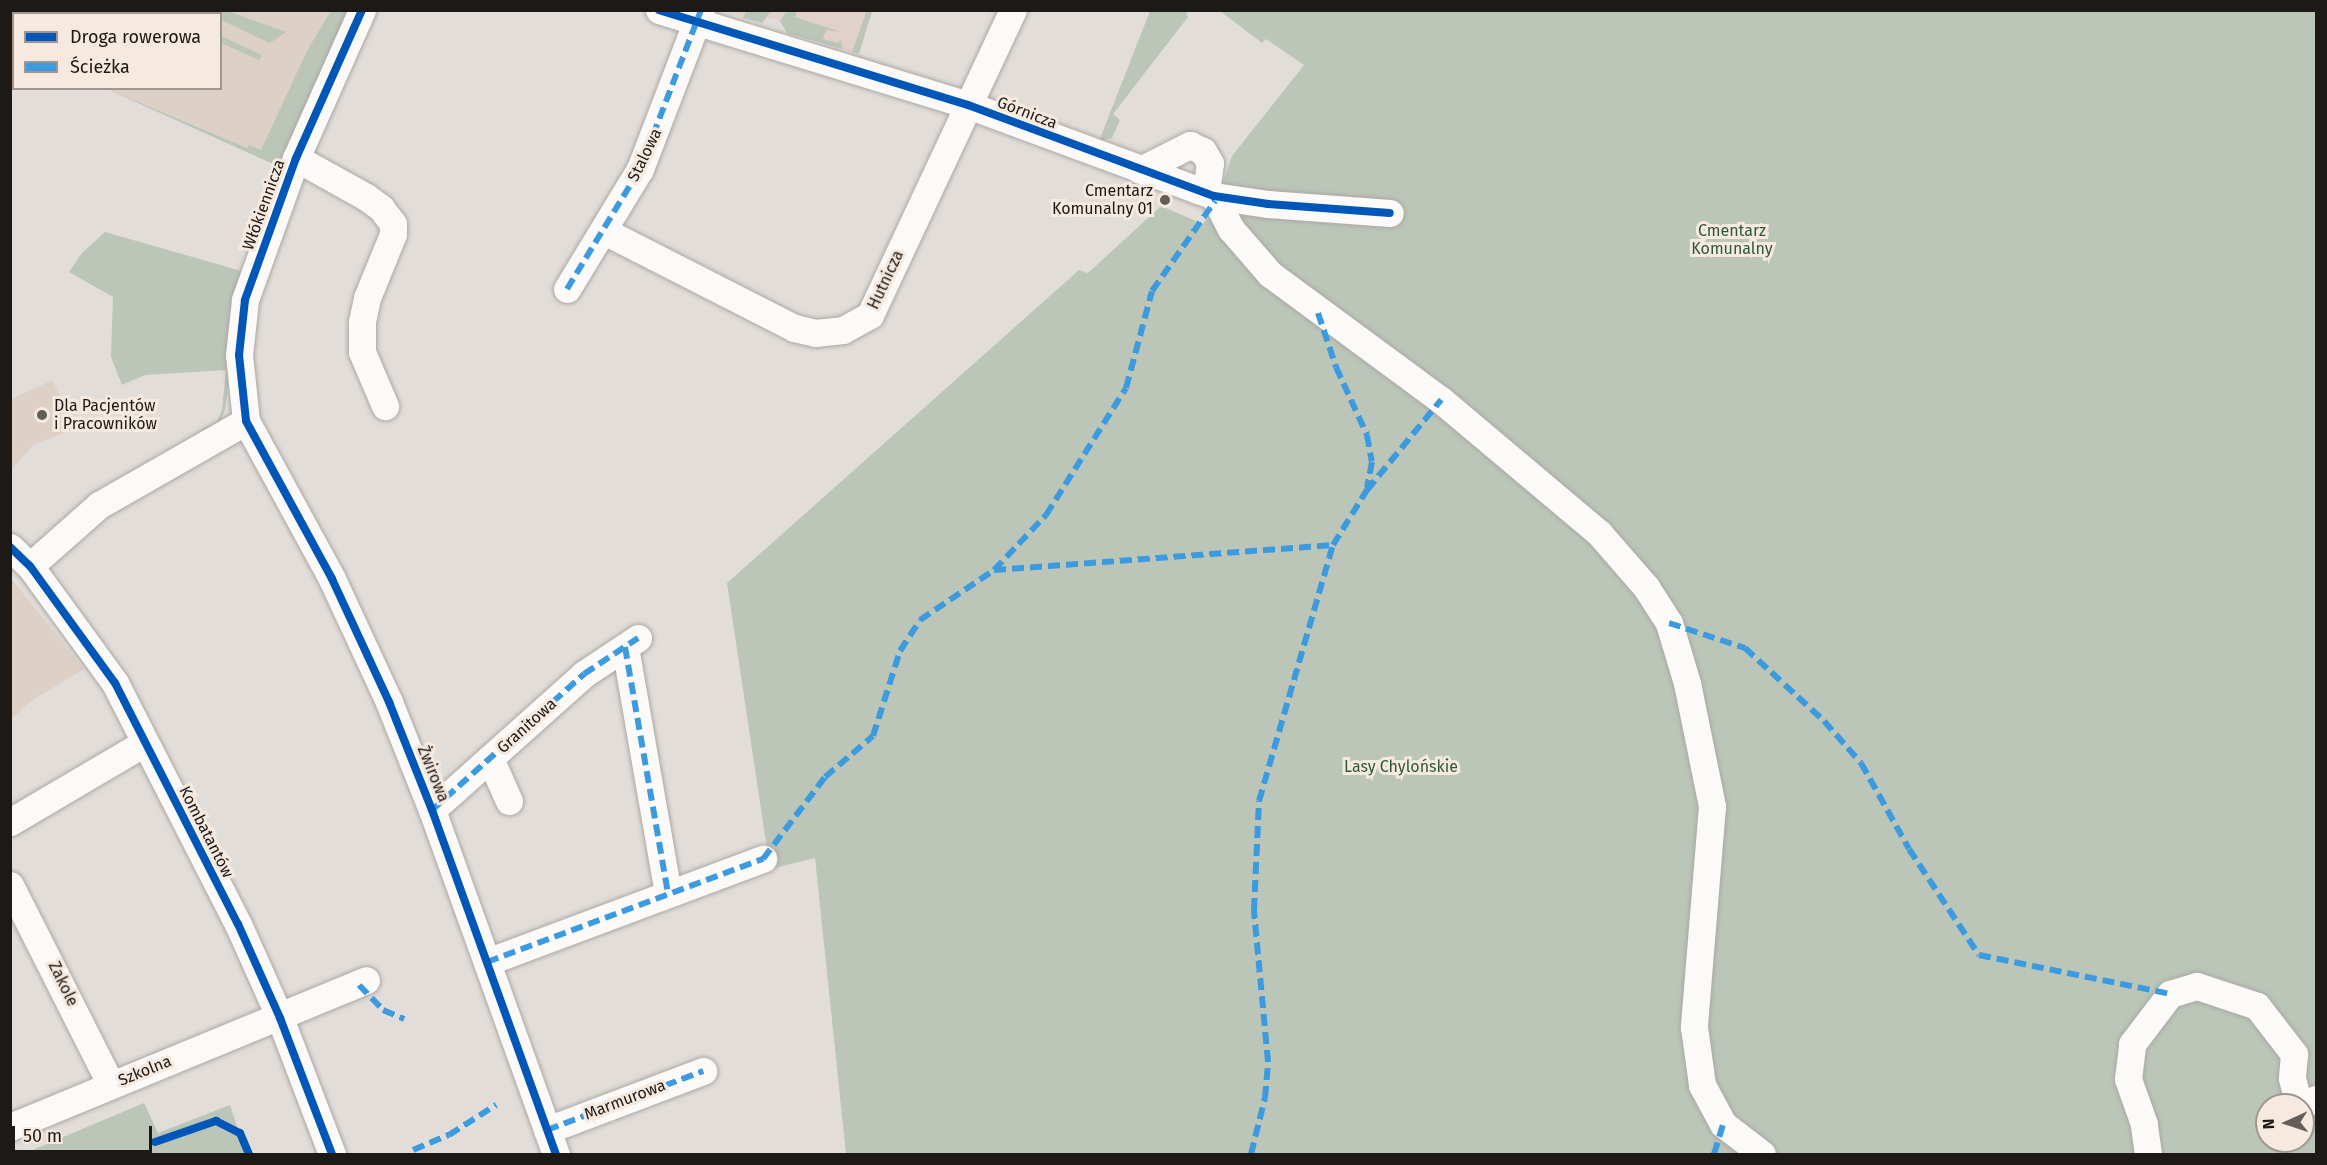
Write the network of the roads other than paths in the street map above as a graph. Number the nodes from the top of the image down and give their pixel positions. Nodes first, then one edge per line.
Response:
1 (362, 10) edge
2 (659, 10) edge
3 (1013, 10) edge
4 (699, 17) edge
5 (968, 105) junction
6 (296, 158) junction
7 (1140, 170) junction
8 (1206, 193) junction
9 (1390, 213) dead end
10 (604, 231) junction
11 (567, 289) dead end
12 (385, 406) dead end
13 (246, 421) junction
14 (10, 547) edge
15 (30, 566) junction
16 (144, 743) junction
17 (490, 758) junction
18 (509, 801) dead end
19 (432, 810) junction
20 (10, 822) edge
21 (763, 859) dead end
22 (10, 885) edge
23 (668, 893) junction
24 (487, 962) junction
25 (366, 980) dead end
26 (280, 1018) junction
27 (703, 1071) dead end
28 (111, 1085) junction
29 (2316, 1099) edge
30 (10, 1127) edge
31 (552, 1142) edge
32 (332, 1155) edge
33 (1762, 1155) edge
34 (2148, 1155) edge

1 - 6 street, Włókiennicza
2 - 4 street, Górnicza
3 - 5 street, Hutnicza
4 - 5 street, Górnicza
4 - 10 street, Stalowa
5 - 7 street, Górnicza
5 - 10 street, Hutnicza
6 - 12 street
6 - 13 street, Włókiennicza
7 - 8 street, Górnicza
7 - 8 street
8 - 9 street, Górnicza
8 - 33 street
10 - 11 street, Stalowa
13 - 15 street
13 - 19 street, Żwirowa
14 - 15 street, Kombatantów
15 - 16 street, Kombatantów
16 - 20 street
16 - 26 street, Kombatantów
17 - 18 street
17 - 19 street, Granitowa
17 - 23 street, Granitowa
19 - 24 street, Żwirowa
21 - 23 street
22 - 28 street, Zakole
23 - 24 street
24 - 31 street, Żwirowa
25 - 26 street, Szkolna
26 - 28 street, Szkolna
26 - 32 street, Kombatantów
27 - 31 street, Marmurowa
28 - 30 street, Szkolna
29 - 34 street

